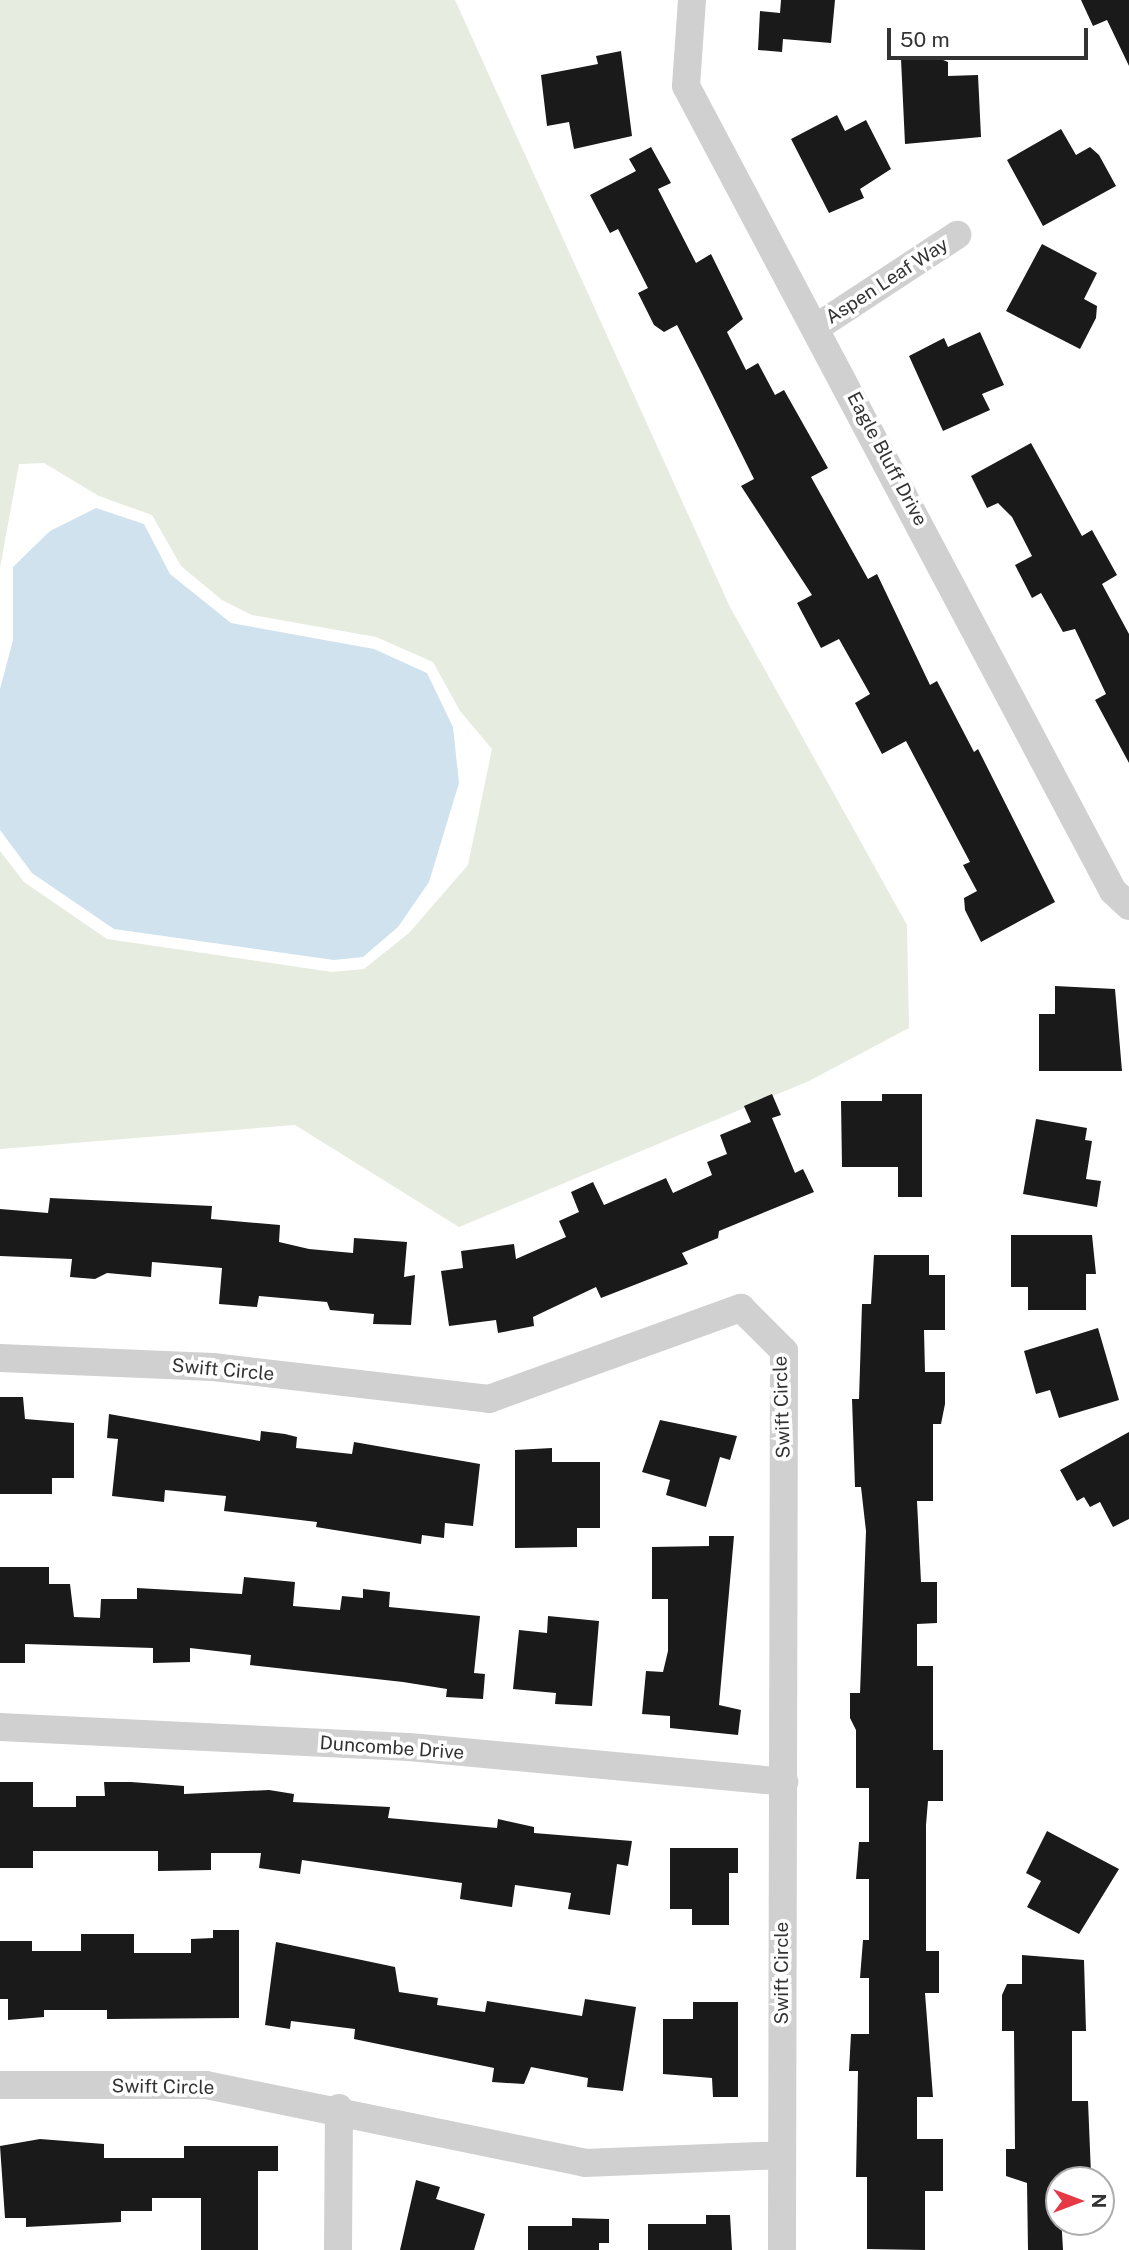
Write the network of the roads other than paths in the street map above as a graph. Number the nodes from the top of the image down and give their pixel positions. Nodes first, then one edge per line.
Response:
1 (692, 0) edge
2 (957, 235) dead end
3 (817, 327) junction
4 (1129, 906) edge
5 (0, 1359) edge
6 (0, 1727) edge
7 (784, 1782) junction
8 (0, 2085) edge
9 (339, 2108) junction
10 (781, 2155) junction
11 (338, 2250) edge
12 (782, 2250) edge

1 - 3 street, Eagle Bluff Drive
2 - 3 street, Aspen Leaf Way
3 - 4 street, Eagle Bluff Drive
5 - 7 street, Swift Circle
6 - 7 street, Duncombe Drive
7 - 10 street, Swift Circle
8 - 9 street, Swift Circle
9 - 10 street, Swift Circle
9 - 11 street
10 - 12 street, Swift Circle

